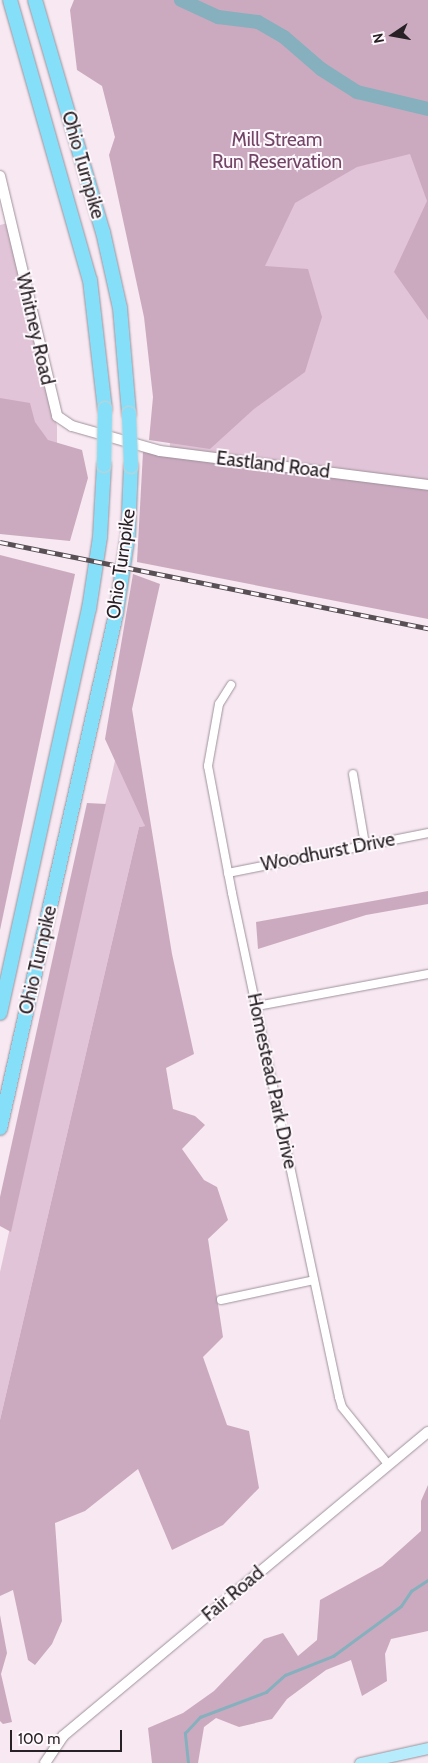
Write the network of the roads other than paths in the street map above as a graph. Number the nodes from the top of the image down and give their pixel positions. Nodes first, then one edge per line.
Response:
1 (10, 0) edge
2 (36, 0) edge
3 (0, 176) edge
4 (118, 441) joint
5 (428, 485) edge
6 (231, 685) dead end
7 (353, 774) dead end
8 (428, 833) edge
9 (365, 844) junction
10 (228, 872) junction
11 (428, 974) edge
12 (257, 1006) junction
13 (0, 1013) edge
14 (0, 1128) edge
15 (314, 1280) junction
16 (221, 1300) dead end
17 (428, 1432) edge
18 (388, 1464) junction
19 (428, 1748) edge
20 (386, 1760) edge
21 (45, 1763) edge
22 (360, 1763) edge

1 - 13 highway, Ohio Turnpike, bridge
2 - 14 highway, Ohio Turnpike, bridge
3 - 4 street, Whitney Road
4 - 5 street, Eastland Road
6 - 10 street, Homestead Park Drive
7 - 9 street
8 - 9 street, Woodhurst Drive
9 - 10 street, Woodhurst Drive
10 - 12 street, Homestead Park Drive
11 - 12 street
12 - 15 street, Homestead Park Drive
15 - 16 street
15 - 18 street, Homestead Park Drive
17 - 18 street, Fair Road
18 - 21 street, Fair Road
19 - 20 main road
20 - 22 main road

